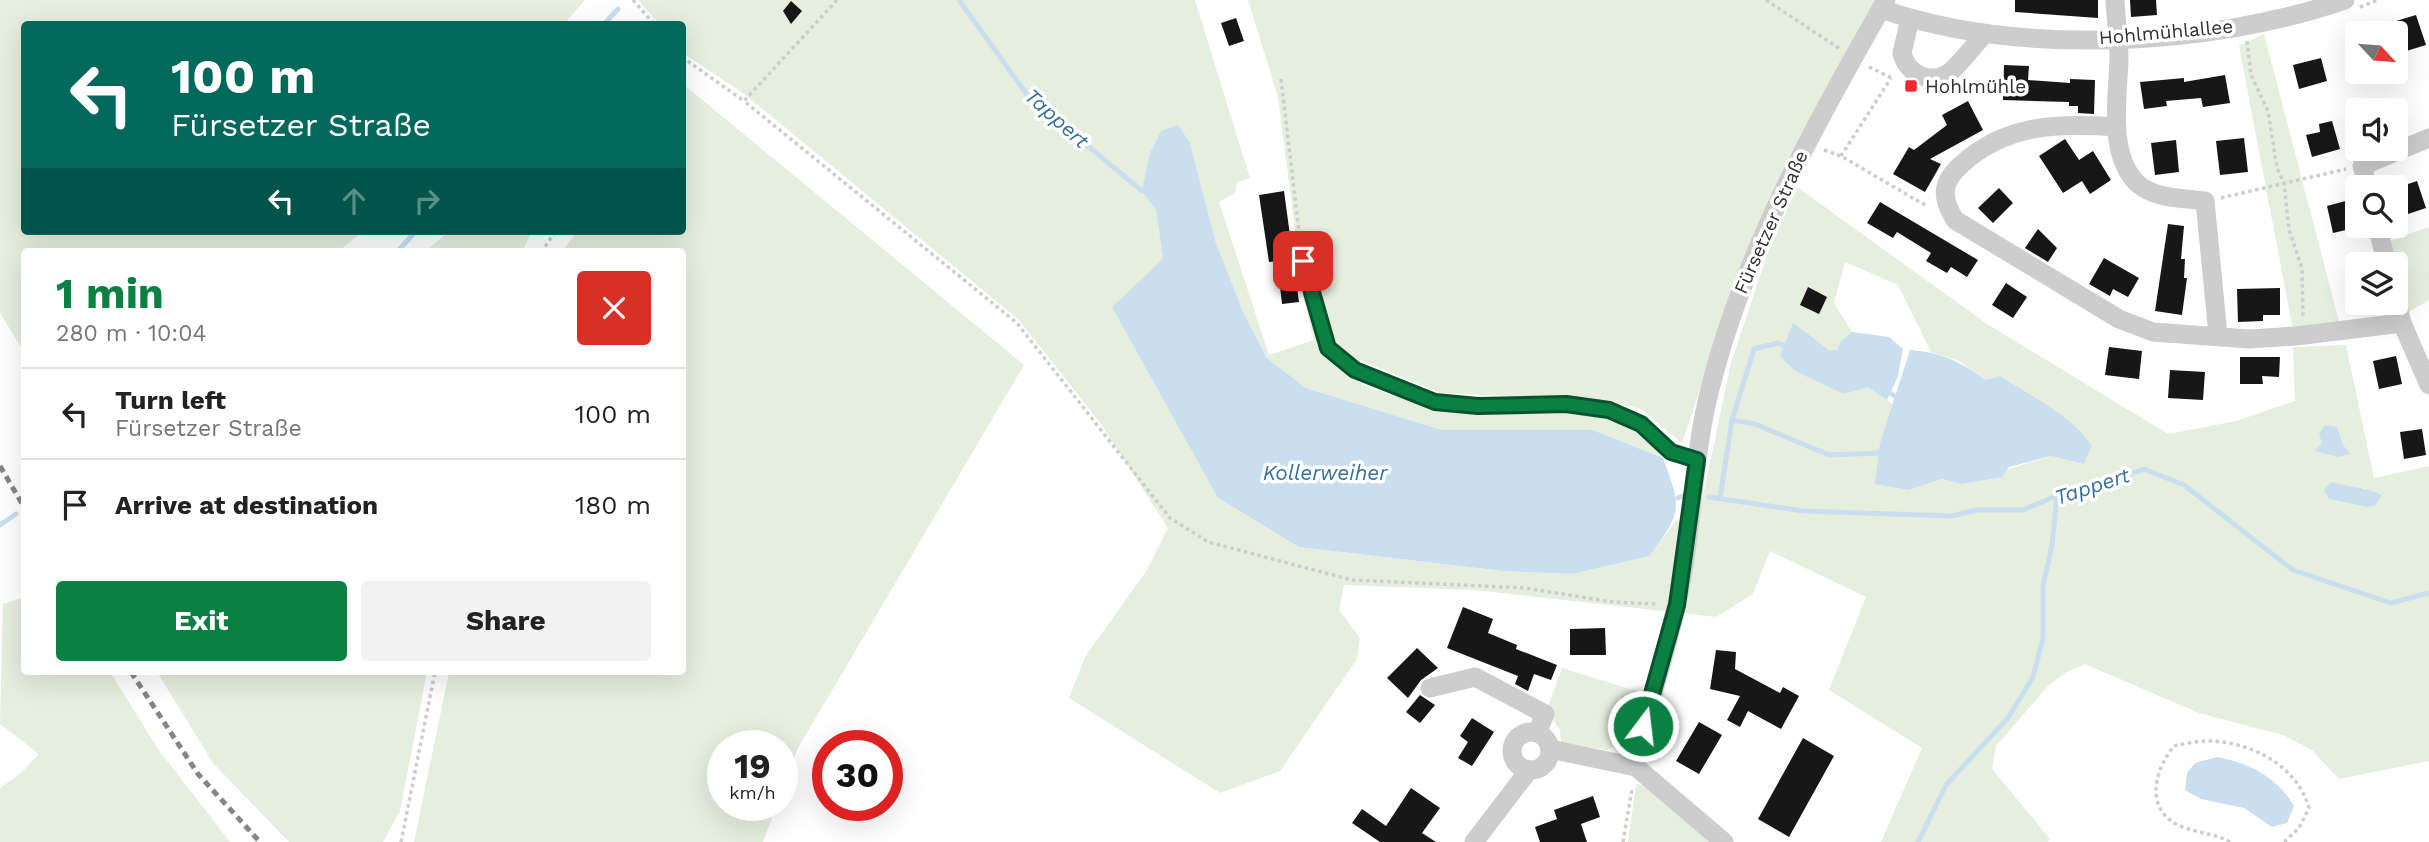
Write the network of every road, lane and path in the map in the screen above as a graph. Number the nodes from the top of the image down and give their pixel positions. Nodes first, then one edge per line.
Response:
1 (633, 0) edge
2 (837, 0) edge
3 (1766, 0) edge
4 (2115, 0) edge
5 (2345, 0) edge
6 (1883, 4) edge
7 (1910, 19) junction
8 (651, 21) edge
9 (2247, 25) junction
10 (1984, 34) junction
11 (2118, 39) junction
12 (1853, 58) junction
13 (686, 60) edge
14 (1891, 78) dead end
15 (1281, 79) dead end
16 (744, 101) junction
17 (2115, 127) junction
18 (2429, 138) edge
19 (1805, 143) junction
20 (1840, 156) junction
21 (2362, 166) junction
22 (2365, 175) edge
23 (2284, 184) junction
24 (2205, 201) junction
25 (1944, 203) junction
26 (1303, 261) joint
27 (2400, 315) edge
28 (2402, 323) junction
29 (2218, 335) junction
30 (2296, 337) junction
31 (2429, 385) edge
32 (1697, 460) junction
33 (1677, 605) junction
34 (434, 675) edge
35 (1430, 688) dead end
36 (1537, 733) junction
37 (1550, 749) junction
38 (1636, 767) junction
39 (1529, 770) junction
40 (401, 842) edge
41 (1475, 842) edge
42 (1623, 842) edge
43 (1724, 842) edge
44 (2230, 842) edge
45 (2284, 842) edge

1 - 8 path
2 - 16 path
3 - 12 path
4 - 11 street
5 - 9 street, Hohlmühlallee
6 - 7 street, Hohlmühlallee
6 - 12 street, Fürsetzer Straße
7 - 10 street, Hohlmühlallee
7 - 10 street
9 - 11 street, Hohlmühlallee
9 - 23 path
10 - 11 street, Hohlmühlallee
11 - 17 street
12 - 19 street, Fürsetzer Straße
13 - 16 path
14 - 20 path
15 - 26 path
16 - 33 path
17 - 24 street
17 - 25 street
18 - 21 street
19 - 20 path
19 - 32 street, Fürsetzer Straße
20 - 25 path
21 - 22 street
21 - 23 path
23 - 24 path
23 - 30 path
24 - 29 street
25 - 29 street
26 - 32 lane
27 - 28 street
28 - 30 street
28 - 31 street
29 - 30 street
32 - 33 street, Fürsetzer Straße
33 - 38 street, Fürsetzer Straße
34 - 40 path
35 - 36 street
36 - 37 street
36 - 39 street
37 - 38 street
37 - 39 street
38 - 42 path
38 - 43 street
39 - 41 street
44 - 45 path

